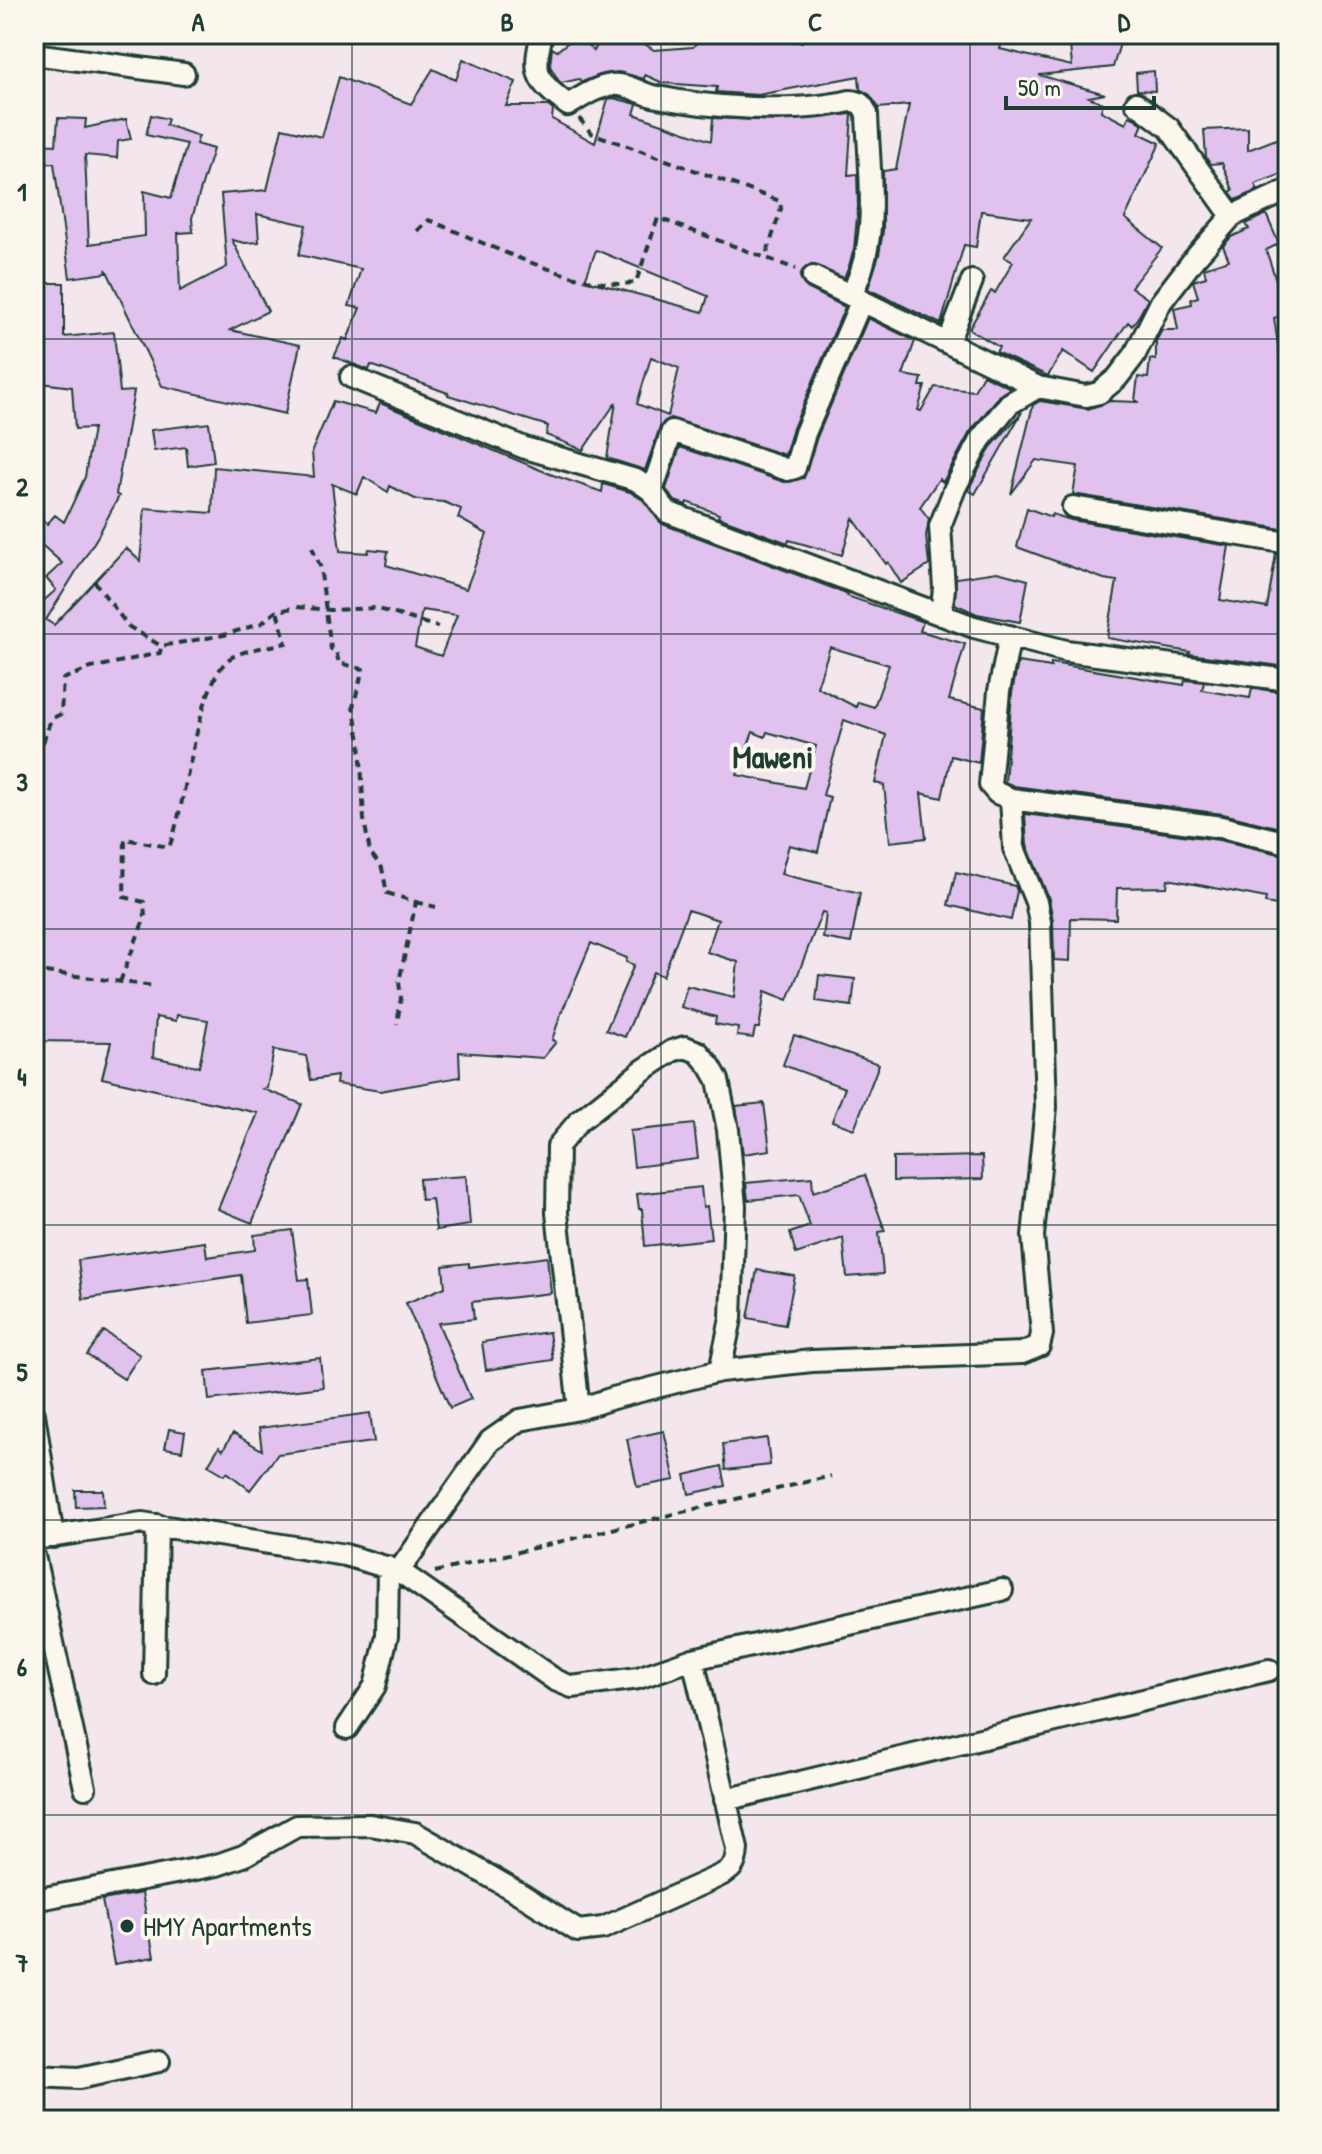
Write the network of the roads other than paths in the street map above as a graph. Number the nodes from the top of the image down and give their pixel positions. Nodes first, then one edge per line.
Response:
1 (542, 34) edge
2 (34, 54) edge
3 (184, 74) dead end
4 (1136, 103) dead end
5 (1288, 190) edge
6 (1232, 216) junction
7 (813, 277) road end
8 (972, 281) dead end
9 (856, 298) junction
10 (948, 343) junction
11 (351, 377) dead end
12 (1038, 387) junction
13 (652, 491) junction
14 (1073, 507) dead end
15 (1288, 543) edge
16 (941, 615) junction
17 (1010, 636) junction
18 (1288, 680) edge
19 (1011, 799) junction
20 (1288, 843) edge
21 (720, 1371) junction
22 (579, 1409) junction
23 (34, 1414) edge
24 (157, 1525) junction
25 (44, 1538) edge
26 (34, 1556) edge
27 (399, 1572) junction
28 (1002, 1590) dead end
29 (693, 1659) junction
30 (1269, 1670) dead end
31 (154, 1674) dead end
32 (347, 1728) dead end
33 (85, 1788) dead end
34 (725, 1800) junction
35 (34, 1900) edge
36 (159, 2061) dead end
37 (34, 2076) edge

1 - 9 street
2 - 3 street
4 - 6 street
5 - 6 street
6 - 12 street
7 - 9 street
8 - 10 street
9 - 10 street
9 - 13 street
10 - 12 street
11 - 13 street
12 - 16 street
13 - 16 street
14 - 15 street
16 - 17 street
17 - 18 street
17 - 19 street
19 - 20 street
19 - 21 street
21 - 22 street
21 - 22 street
22 - 27 street
23 - 25 street
24 - 25 street
24 - 27 street
24 - 31 street
26 - 33 street
27 - 29 street
27 - 32 street
28 - 29 street
29 - 34 street
30 - 34 street
34 - 35 street
36 - 37 street

